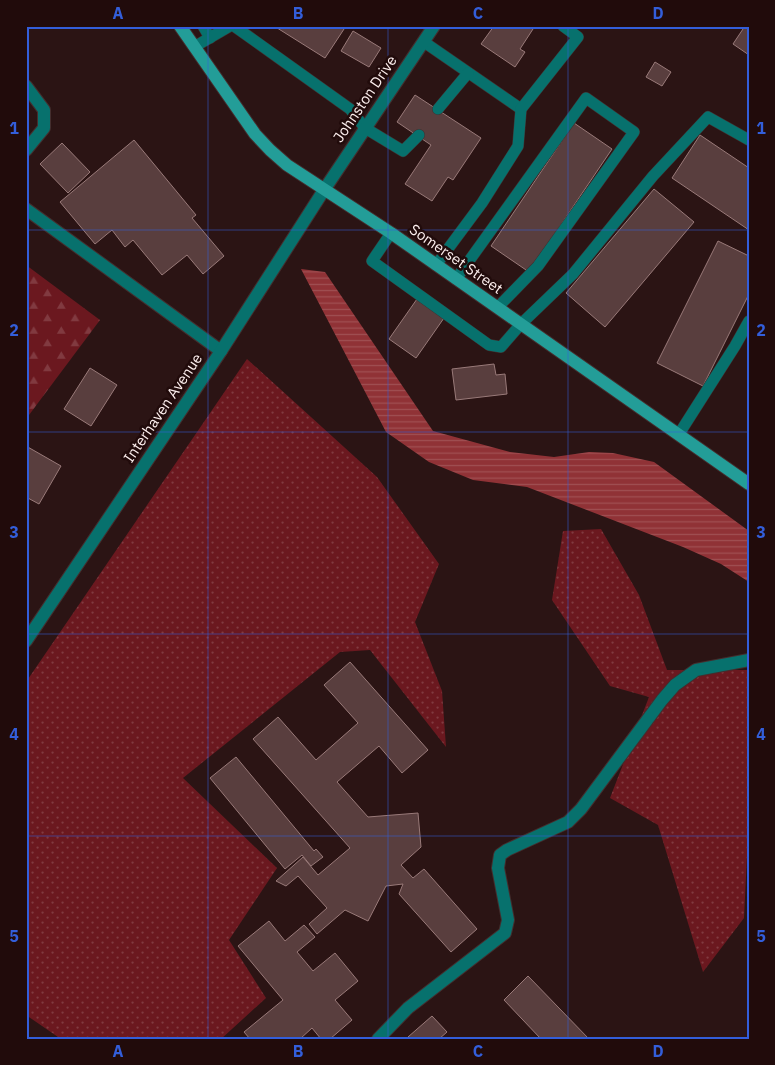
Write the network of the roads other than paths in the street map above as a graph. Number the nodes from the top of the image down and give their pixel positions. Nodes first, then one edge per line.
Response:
1 (180, 26) edge
2 (203, 26) edge
3 (230, 26) edge
4 (234, 26) edge
5 (434, 26) edge
6 (563, 26) edge
7 (210, 38) junction
8 (424, 42) junction
9 (194, 47) junction
10 (468, 73) junction
11 (26, 86) edge
12 (438, 109) dead end
13 (521, 109) junction
14 (365, 128) junction
15 (419, 135) dead end
16 (749, 140) edge
17 (26, 150) edge
18 (324, 190) junction
19 (26, 210) edge
20 (391, 233) junction
21 (436, 265) junction
22 (456, 279) junction
23 (498, 307) junction
24 (749, 321) edge
25 (521, 324) junction
26 (221, 351) junction
27 (679, 434) junction
28 (749, 484) edge
29 (26, 641) edge
30 (749, 660) edge
31 (378, 1039) edge

1 - 9 main road, Somerset Street
2 - 7 lane
3 - 7 lane
4 - 14 lane
5 - 8 street, Johnston Drive
6 - 13 lane
7 - 9 lane
8 - 10 lane
8 - 14 street, Johnston Drive
9 - 18 main road, Somerset Street
10 - 12 lane
10 - 13 lane
11 - 17 street
13 - 21 lane
14 - 15 lane
14 - 18 street, Johnston Drive
16 - 25 lane
18 - 20 main road, Somerset Street
18 - 26 street, Interhaven Avenue
19 - 26 street
20 - 21 main road, Somerset Street
20 - 25 lane
21 - 22 main road, Somerset Street
22 - 23 main road, Somerset Street
22 - 23 lane
23 - 25 main road, Somerset Street
24 - 27 lane
25 - 27 main road, Somerset Street
26 - 29 street, Interhaven Avenue
27 - 28 main road, Somerset Street
30 - 31 street

